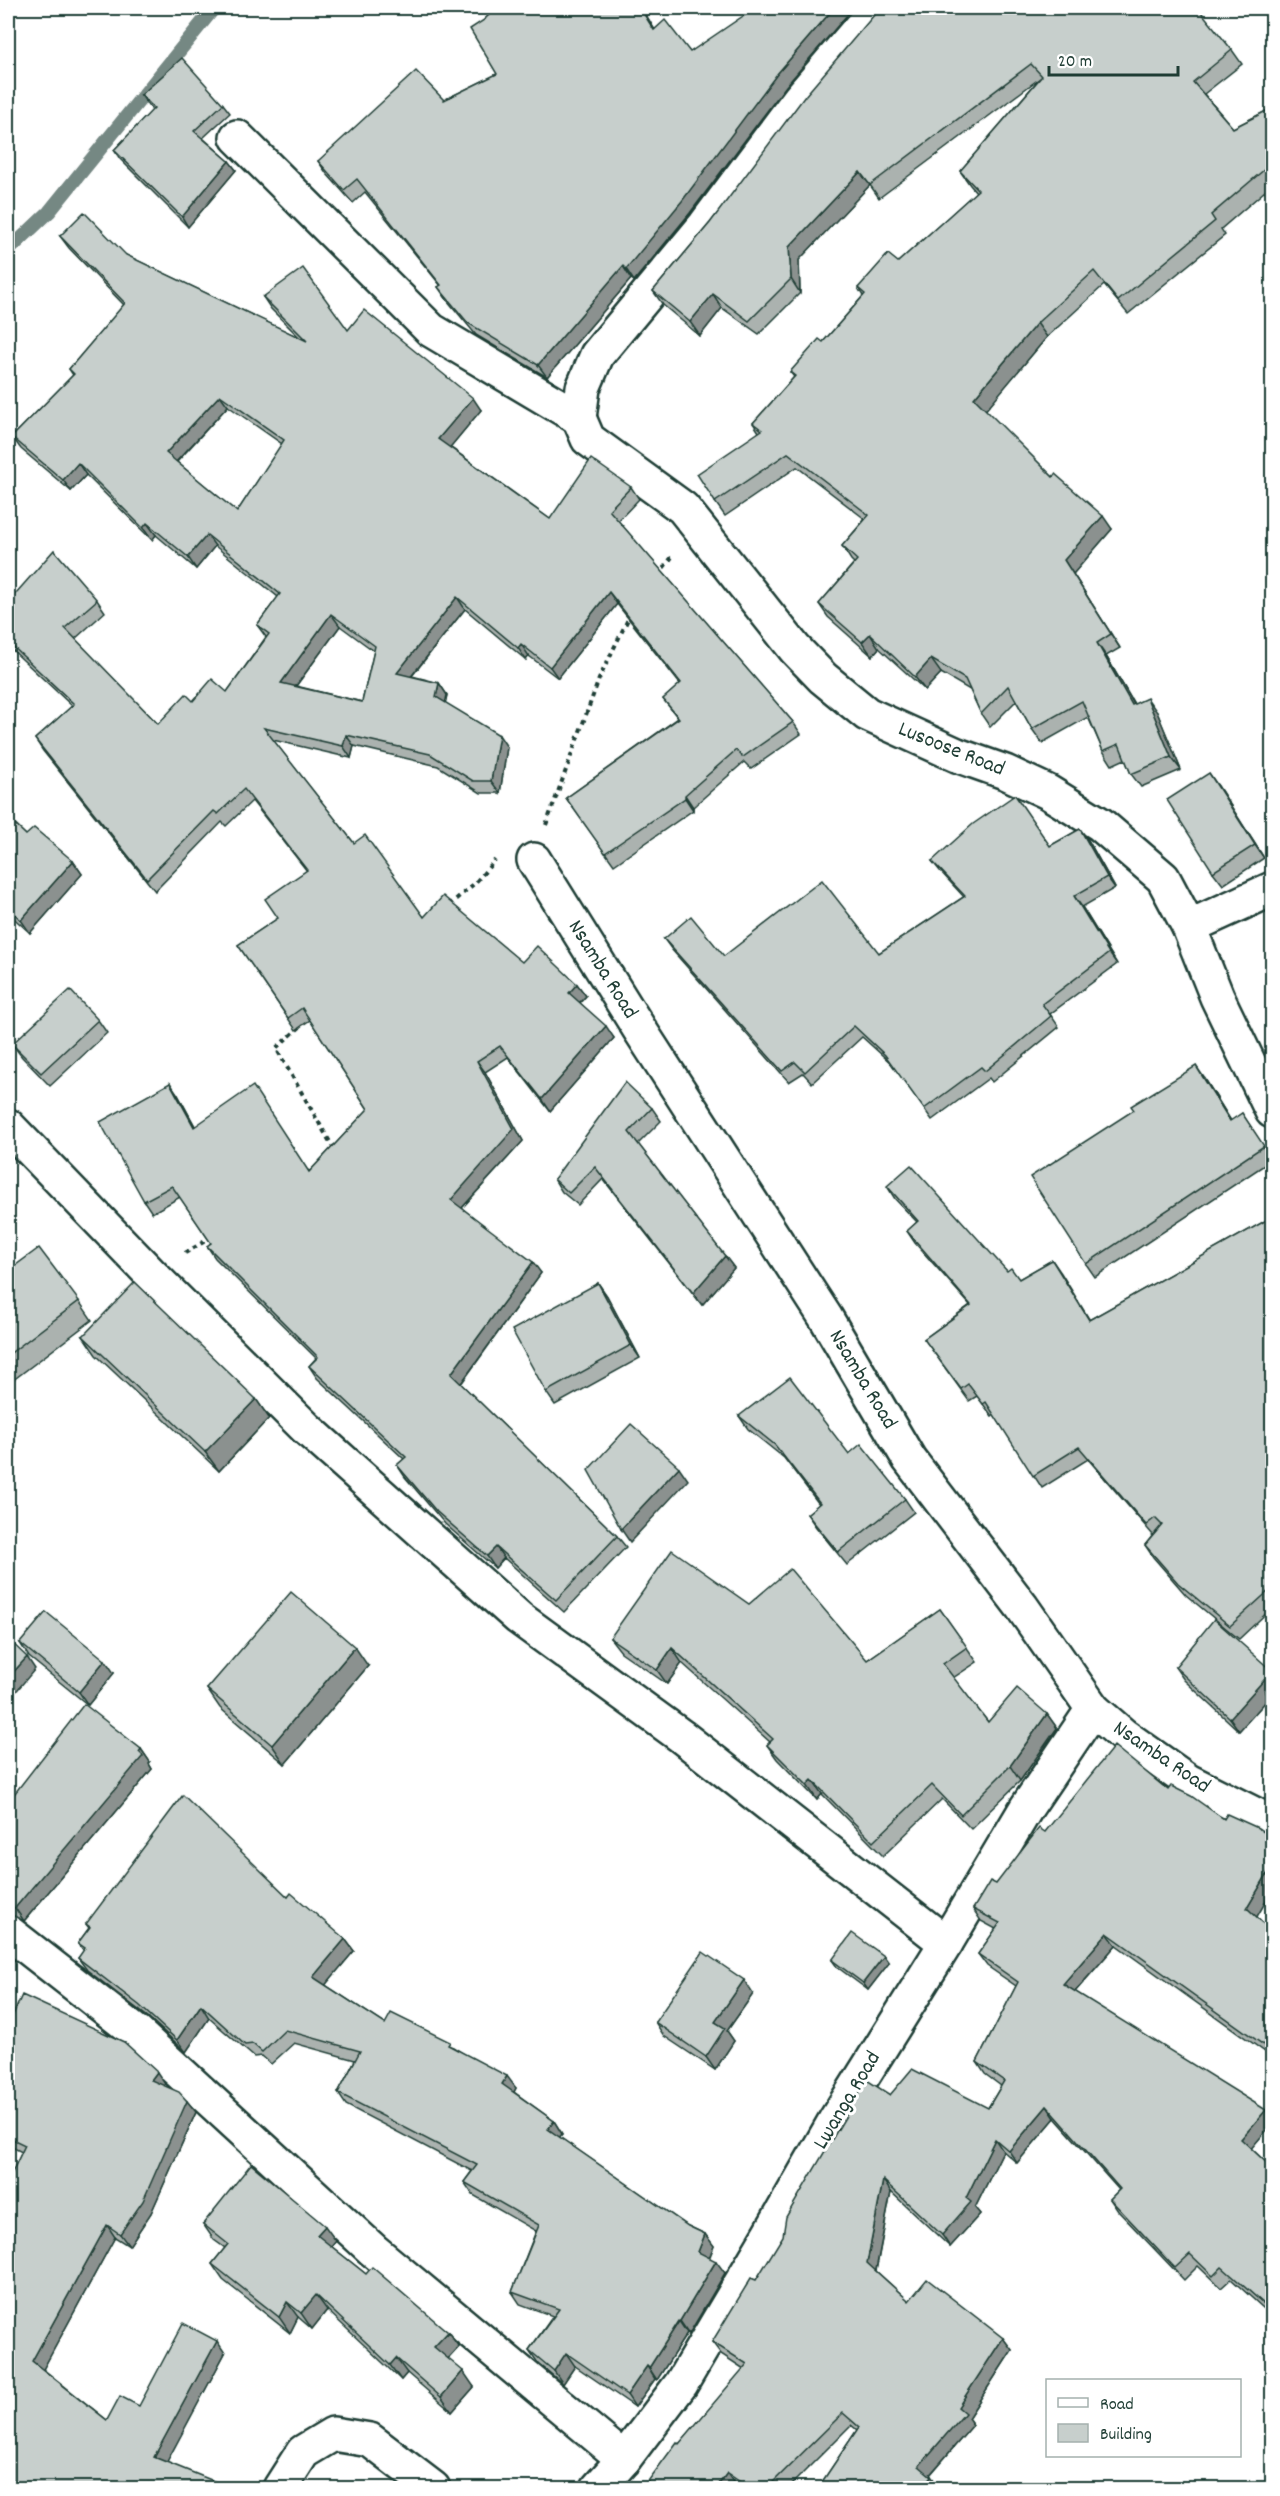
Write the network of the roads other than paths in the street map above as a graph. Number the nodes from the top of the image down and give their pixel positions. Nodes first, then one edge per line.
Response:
1 (877, 8) edge
2 (237, 137) dead end
3 (579, 418) junction
4 (534, 860) road end
5 (1272, 889) edge
6 (1189, 927) junction
7 (1272, 1112) edge
8 (8, 1126) edge
9 (1093, 1709) junction
10 (1272, 1823) edge
11 (8, 1932) edge
12 (946, 1943) junction
13 (624, 2459) junction
14 (280, 2488) edge
15 (433, 2488) edge
16 (598, 2488) edge

1 - 3 street
2 - 3 street
3 - 6 street, Lusoose Road
4 - 9 street, Nsamba Road
5 - 6 street
6 - 7 street, Lusoose Road
8 - 12 street
9 - 10 street, Nsamba Road
9 - 12 street, Lwanga Road
11 - 13 street
12 - 13 street, Lwanga Road
13 - 16 street, Lwanga Road
14 - 15 street

